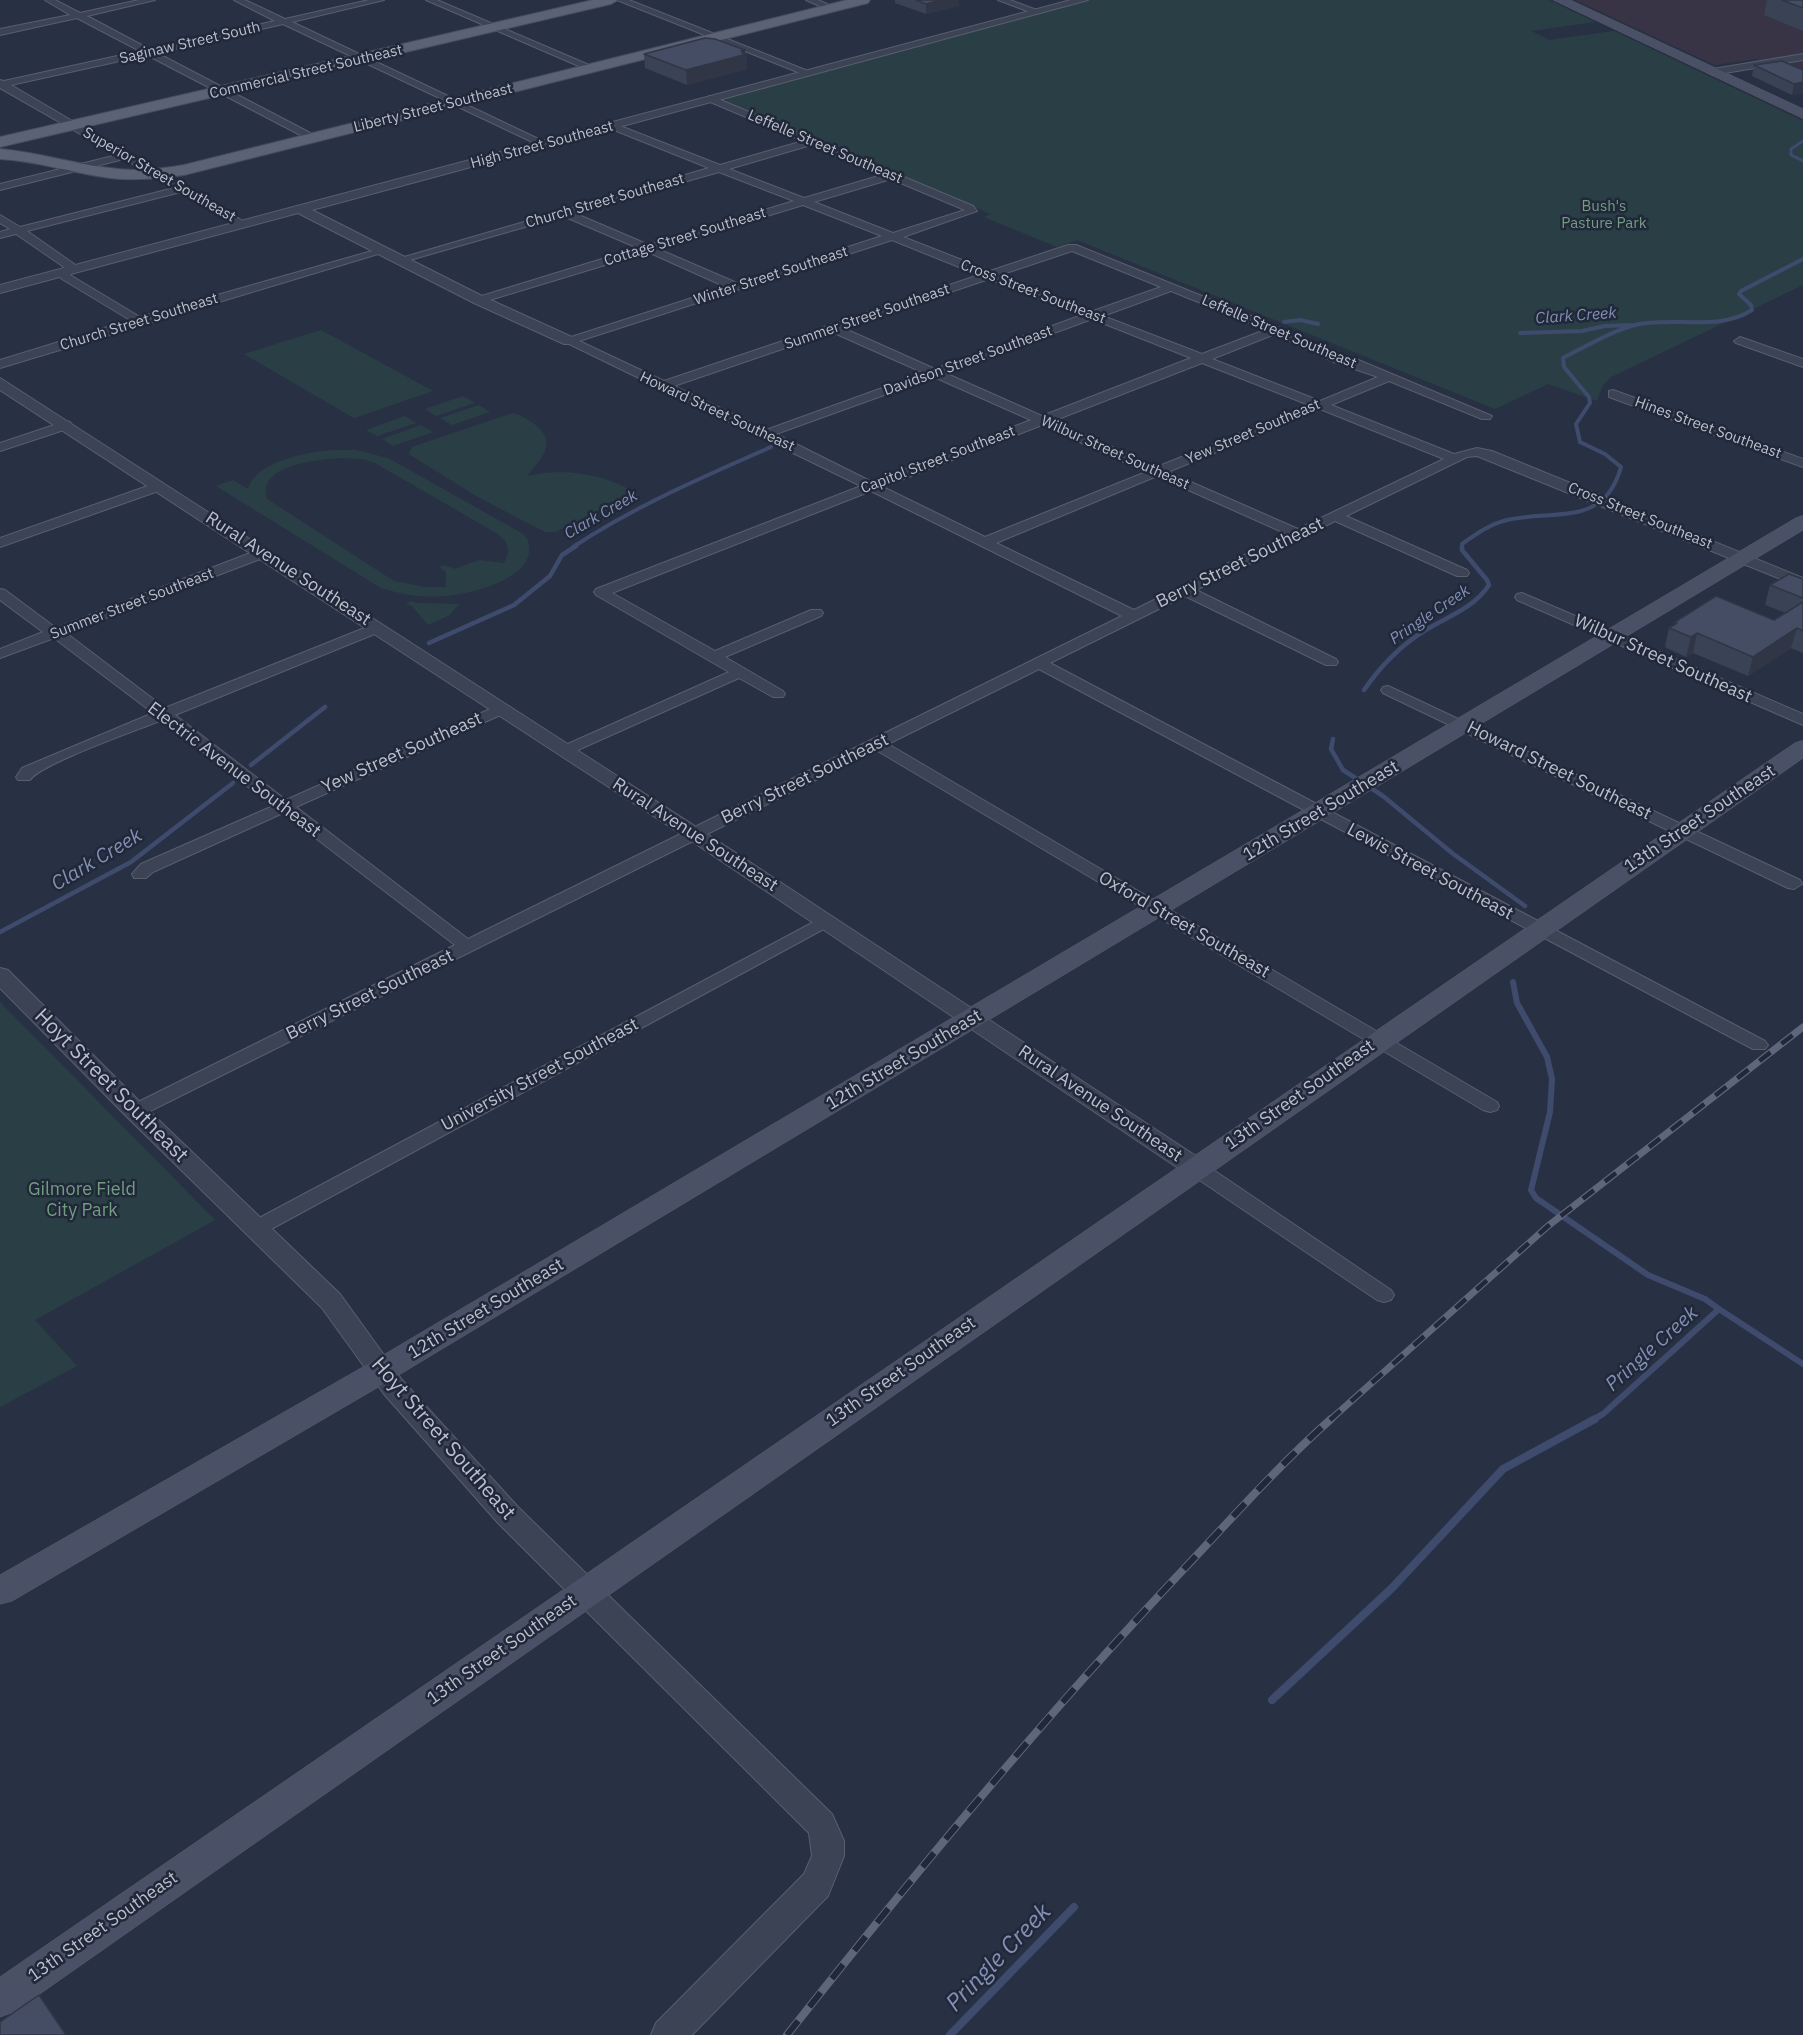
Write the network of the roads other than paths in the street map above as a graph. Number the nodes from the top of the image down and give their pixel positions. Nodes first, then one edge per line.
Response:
1 (49, 0) edge
2 (152, 0) edge
3 (238, 0) edge
4 (380, 0) edge
5 (430, 0) edge
6 (611, 0) edge
7 (621, 0) edge
8 (810, 0) edge
9 (863, 0) edge
10 (1002, 0) edge
11 (1083, 0) edge
12 (1560, 0) edge
13 (832, 8) junction
14 (1038, 12) junction
15 (78, 15) junction
16 (284, 21) junction
17 (495, 27) junction
18 (0, 32) edge
19 (716, 37) junction
20 (148, 52) junction
21 (1803, 57) edge
22 (363, 58) junction
23 (591, 68) junction
24 (1713, 72) junction
25 (808, 74) junction
26 (1, 84) edge
27 (223, 91) junction
28 (711, 99) junction
29 (456, 102) junction
30 (1803, 114) edge
31 (74, 126) junction
32 (612, 126) junction
33 (313, 138) junction
34 (0, 142) edge
35 (812, 142) junction
36 (544, 144) junction
37 (0, 154) edge
38 (126, 156) junction
39 (79, 168) junction
40 (720, 168) junction
41 (156, 174) junction
42 (892, 176) junction
43 (0, 188) edge
44 (182, 189) junction
45 (804, 201) junction
46 (300, 209) junction
47 (972, 211) joint
48 (565, 213) junction
49 (0, 218) edge
50 (243, 224) junction
51 (19, 230) junction
52 (0, 235) edge
53 (894, 237) junction
54 (1072, 247) joint
55 (647, 249) junction
56 (383, 251) junction
57 (399, 260) junction
58 (68, 271) junction
59 (990, 275) junction
60 (738, 287) junction
61 (1171, 287) junction
62 (0, 289) edge
63 (479, 300) junction
64 (1094, 316) junction
65 (139, 321) junction
66 (833, 328) junction
67 (1275, 330) junction
68 (569, 341) junction
69 (1740, 341) dead end
70 (1203, 359) junction
71 (1803, 363) edge
72 (0, 364) edge
73 (934, 372) junction
74 (1388, 377) junction
75 (0, 383) edge
76 (662, 386) junction
77 (1613, 394) dead end
78 (1318, 405) junction
79 (1486, 416) dead end
80 (1041, 420) junction
81 (66, 425) junction
82 (765, 434) junction
83 (0, 447) edge
84 (1477, 452) joint
85 (1454, 458) junction
86 (1803, 463) edge
87 (1160, 472) junction
88 (159, 486) junction
89 (870, 486) junction
90 (1335, 516) junction
91 (1803, 522) edge
92 (1298, 534) junction
93 (986, 542) junction
94 (0, 543) edge
95 (263, 554) junction
96 (1743, 559) junction
97 (1461, 573) dead end
98 (1803, 583) edge
99 (1185, 590) junction
100 (0, 593) edge
101 (1522, 597) dead end
102 (816, 613) dead end
103 (1134, 616) junction
104 (377, 628) junction
105 (54, 633) junction
106 (1611, 637) junction
107 (0, 654) edge
108 (714, 657) junction
109 (1331, 662) dead end
110 (1038, 663) junction
111 (740, 672) junction
112 (1388, 690) dead end
113 (778, 694) dead end
114 (502, 709) junction
115 (163, 715) junction
116 (1803, 720) edge
117 (1464, 726) junction
118 (877, 744) junction
119 (1803, 748) edge
120 (566, 750) junction
121 (24, 777) dead end
122 (282, 806) junction
123 (1319, 813) junction
124 (1681, 831) junction
125 (694, 834) junction
126 (140, 874) dead end
127 (1794, 884) dead end
128 (1155, 909) junction
129 (825, 921) junction
130 (1540, 930) junction
131 (468, 947) junction
132 (0, 975) edge
133 (973, 1019) junction
134 (1379, 1040) junction
135 (1759, 1045) dead end
136 (1490, 1106) dead end
137 (135, 1111) junction
138 (1196, 1168) junction
139 (255, 1229) junction
140 (1384, 1295) dead end
141 (381, 1371) junction
142 (0, 1591) edge
143 (586, 1591) junction
144 (0, 1999) edge
145 (669, 2035) edge

1 - 15 street
2 - 15 street
3 - 16 street
4 - 16 street, Saginaw Street South
5 - 17 street
6 - 17 main road, Commercial Street Southeast
7 - 19 street
8 - 13 street
9 - 13 main road, Liberty Street Southeast
10 - 14 street
11 - 14 street, High Street Southeast
12 - 24 main road
13 - 19 main road, Liberty Street Southeast
14 - 25 street, High Street Southeast
15 - 18 street
15 - 20 street
16 - 20 street, Saginaw Street South
16 - 22 street
17 - 22 main road, Commercial Street Southeast
17 - 23 street
19 - 23 main road, Liberty Street Southeast
19 - 25 street
20 - 26 street, Saginaw Street South
20 - 27 street
21 - 24 street
22 - 27 main road, Commercial Street Southeast
22 - 29 street
23 - 29 main road, Liberty Street Southeast
24 - 30 main road
25 - 28 street, High Street Southeast
26 - 31 street, Superior Street Southeast
27 - 31 main road, Commercial Street Southeast
27 - 33 street
28 - 32 street, High Street Southeast
28 - 35 street, Leffelle Street Southeast
29 - 33 main road, Liberty Street Southeast
29 - 36 street
31 - 34 main road, Commercial Street Southeast
31 - 38 street, Superior Street Southeast
32 - 36 street, High Street Southeast
32 - 40 street, Cross Street Southeast
33 - 41 main road, Liberty Street Southeast
35 - 40 street, Church Street Southeast
35 - 42 street, Leffelle Street Southeast
36 - 46 street, High Street Southeast
37 - 39 main road, Liberty Street Southeast
38 - 39 street
38 - 41 street, Superior Street Southeast
39 - 41 main road, Liberty Street Southeast
39 - 43 street
40 - 45 street, Cross Street Southeast
40 - 48 street, Church Street Southeast
41 - 44 street, Superior Street Southeast
42 - 45 street, Cottage Street Southeast
42 - 47 street, Leffelle Street Southeast
44 - 50 street, Superior Street Southeast
44 - 51 street
45 - 53 street, Cross Street Southeast
45 - 55 street, Cottage Street Southeast
46 - 50 street, High Street Southeast
46 - 56 street, Howard Street Southeast
47 - 53 street, Winter Street Southeast
48 - 55 street
48 - 57 street, Church Street Southeast
49 - 51 street
50 - 58 street, High Street Southeast
51 - 52 street
51 - 58 street
53 - 59 street, Cross Street Southeast
53 - 60 street, Winter Street Southeast
54 - 59 street, Summer Street Southeast
54 - 61 street, Leffelle Street Southeast
55 - 60 street
55 - 63 street, Cottage Street Southeast
56 - 57 street, Howard Street Southeast
56 - 65 street, Church Street Southeast
57 - 63 street, Howard Street Southeast
58 - 62 street, High Street Southeast
58 - 65 street
59 - 64 street, Cross Street Southeast
59 - 66 street, Summer Street Southeast
60 - 68 street, Winter Street Southeast
61 - 64 street, Davidson Street Southeast
61 - 67 street, Leffelle Street Southeast
63 - 68 street, Howard Street Southeast
64 - 70 street, Cross Street Southeast
64 - 73 street, Davidson Street Southeast
65 - 72 street, Church Street Southeast
66 - 73 street, Wilbur Street Southeast
66 - 76 street, Summer Street Southeast
67 - 70 street, Capitol Street Southeast
67 - 74 street, Leffelle Street Southeast
68 - 76 street, Howard Street Southeast
69 - 71 street
70 - 78 street, Cross Street Southeast
70 - 80 street, Capitol Street Southeast
73 - 80 street, Wilbur Street Southeast
73 - 82 street, Davidson Street Southeast
74 - 78 street, Yew Street Southeast
74 - 79 street, Leffelle Street Southeast
75 - 81 street, Rural Avenue Southeast
76 - 82 street, Howard Street Southeast
77 - 86 street, Hines Street Southeast
78 - 85 street, Cross Street Southeast
78 - 87 street, Yew Street Southeast
80 - 87 street, Wilbur Street Southeast
80 - 89 street, Capitol Street Southeast
81 - 83 street
81 - 88 street, Rural Avenue Southeast
82 - 89 street, Howard Street Southeast
84 - 85 street, Berry Street Southeast
84 - 96 street, Cross Street Southeast
85 - 90 street, Berry Street Southeast
87 - 92 street, Wilbur Street Southeast
87 - 93 street, Yew Street Southeast
88 - 94 street
88 - 95 street, Rural Avenue Southeast
89 - 93 street, Howard Street Southeast
89 - 108 street, Capitol Street Southeast
90 - 92 street, Berry Street Southeast
90 - 97 street
91 - 96 main road, 12th Street Southeast
92 - 99 street, Berry Street Southeast
93 - 103 street, Howard Street Southeast
95 - 104 street, Rural Avenue Southeast
95 - 105 street, Summer Street Southeast
96 - 98 street, Cross Street Southeast
96 - 106 main road, 12th Street Southeast
99 - 103 street, Berry Street Southeast
99 - 109 street
100 - 105 street, Electric Avenue Southeast
101 - 106 street, Wilbur Street Southeast
102 - 108 street
103 - 110 street, Berry Street Southeast
104 - 114 street, Rural Avenue Southeast
104 - 115 street
105 - 107 street, Summer Street Southeast
105 - 115 street, Electric Avenue Southeast
106 - 116 street, Wilbur Street Southeast
106 - 117 main road, 12th Street Southeast
108 - 111 street
110 - 118 street, Berry Street Southeast
110 - 123 street, Lewis Street Southeast
111 - 113 street
111 - 120 street
112 - 117 street, Howard Street Southeast
114 - 120 street, Rural Avenue Southeast
114 - 122 street, Yew Street Southeast
115 - 121 street
115 - 122 street, Electric Avenue Southeast
117 - 123 main road, 12th Street Southeast
117 - 124 street, Howard Street Southeast
118 - 125 street, Berry Street Southeast
118 - 128 street, Oxford Street Southeast
119 - 124 main road, 13th Street Southeast
120 - 125 street, Rural Avenue Southeast
122 - 126 street, Yew Street Southeast
122 - 131 street, Electric Avenue Southeast
123 - 128 main road, 12th Street Southeast
123 - 130 street, Lewis Street Southeast
124 - 127 street, Howard Street Southeast
124 - 130 main road, 13th Street Southeast
125 - 129 street, Rural Avenue Southeast
125 - 131 street, Berry Street Southeast
128 - 133 main road, 12th Street Southeast
128 - 134 street, Oxford Street Southeast
129 - 133 street, Rural Avenue Southeast
129 - 139 street, University Street Southeast
130 - 134 main road, 13th Street Southeast
130 - 135 street, Lewis Street Southeast
131 - 137 street, Berry Street Southeast
132 - 137 street, Hoyt Street Southeast
133 - 138 street, Rural Avenue Southeast
133 - 141 main road, 12th Street Southeast
134 - 136 street, Oxford Street Southeast
134 - 138 main road, 13th Street Southeast
137 - 139 street, Hoyt Street Southeast
138 - 140 street, Rural Avenue Southeast
138 - 143 main road, 13th Street Southeast
139 - 141 street, Hoyt Street Southeast
141 - 142 main road, 12th Street Southeast
141 - 143 street, Hoyt Street Southeast
143 - 144 main road, 13th Street Southeast
143 - 145 street, Hoyt Street Southeast

